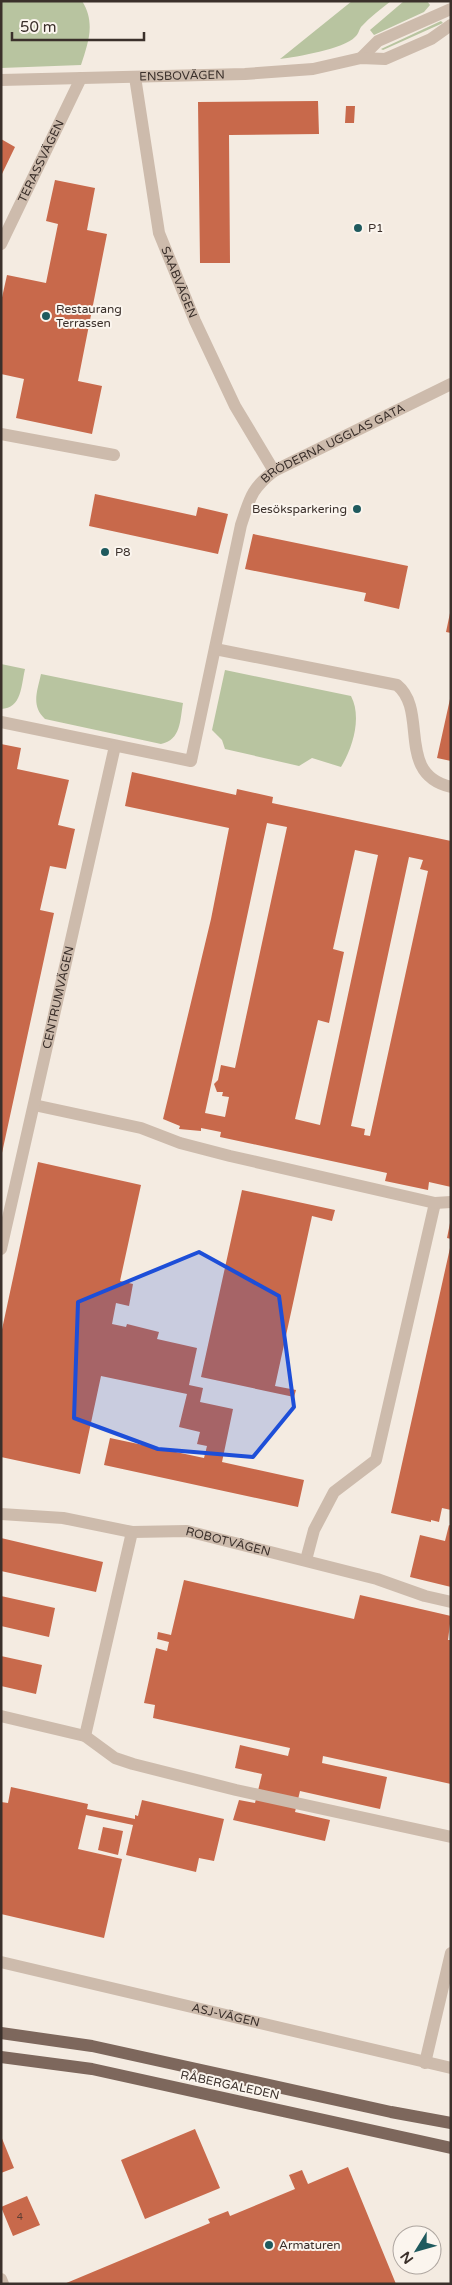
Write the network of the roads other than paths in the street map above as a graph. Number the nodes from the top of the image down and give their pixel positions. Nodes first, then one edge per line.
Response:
1 (451, 9) edge
2 (451, 25) edge
3 (451, 38) edge
4 (432, 39) junction
5 (361, 58) junction
6 (135, 77) junction
7 (81, 78) junction
8 (1, 80) edge
9 (1, 244) edge
10 (451, 384) edge
11 (1, 434) edge
12 (114, 455) dead end
13 (274, 471) junction
14 (215, 649) junction
15 (1, 722) edge
16 (115, 746) junction
17 (451, 787) edge
18 (34, 1105) junction
19 (451, 1202) edge
20 (435, 1203) junction
21 (2, 1245) edge
22 (1, 1514) edge
23 (132, 1532) junction
24 (306, 1560) junction
25 (451, 1602) edge
26 (1, 1716) edge
27 (85, 1736) junction
28 (451, 1837) edge
29 (451, 1953) edge
30 (1, 1962) edge
31 (1, 2033) edge
32 (1, 2057) edge
33 (425, 2063) junction
34 (451, 2068) edge
35 (451, 2123) edge
36 (451, 2148) edge
37 (1, 2279) edge
38 (3, 2284) edge

1 - 5 street, ENSBOVÄGEN
2 - 4 street, ENSBOVÄGEN
3 - 4 street, ENSBOVÄGEN
4 - 5 street, ENSBOVÄGEN
5 - 6 street, ENSBOVÄGEN
6 - 7 street, ENSBOVÄGEN
6 - 13 street, SAABVÄGEN
7 - 8 street, ENSBOVÄGEN
7 - 9 street, TERASSVÄGEN
10 - 13 street, BRÖDERNA UGGLAS GATA
11 - 12 street
13 - 14 street, BRÖDERNA UGGLAS GATA
14 - 16 street, BRÖDERNA UGGLAS GATA
14 - 17 street
15 - 16 street
16 - 18 street, CENTRUMVÄGEN
18 - 20 street
18 - 21 street, CENTRUMVÄGEN
19 - 20 street
20 - 24 street
22 - 23 street, ROBOTVÄGEN
23 - 24 street, ROBOTVÄGEN
23 - 27 street
24 - 25 street, ROBOTVÄGEN
26 - 27 street
27 - 28 street
29 - 33 street
30 - 33 street, ASJ-VÄGEN
31 - 35 main road, RÅBERGALEDEN
32 - 36 main road, RÅBERGALEDEN
33 - 34 street, ASJ-VÄGEN
37 - 38 street

